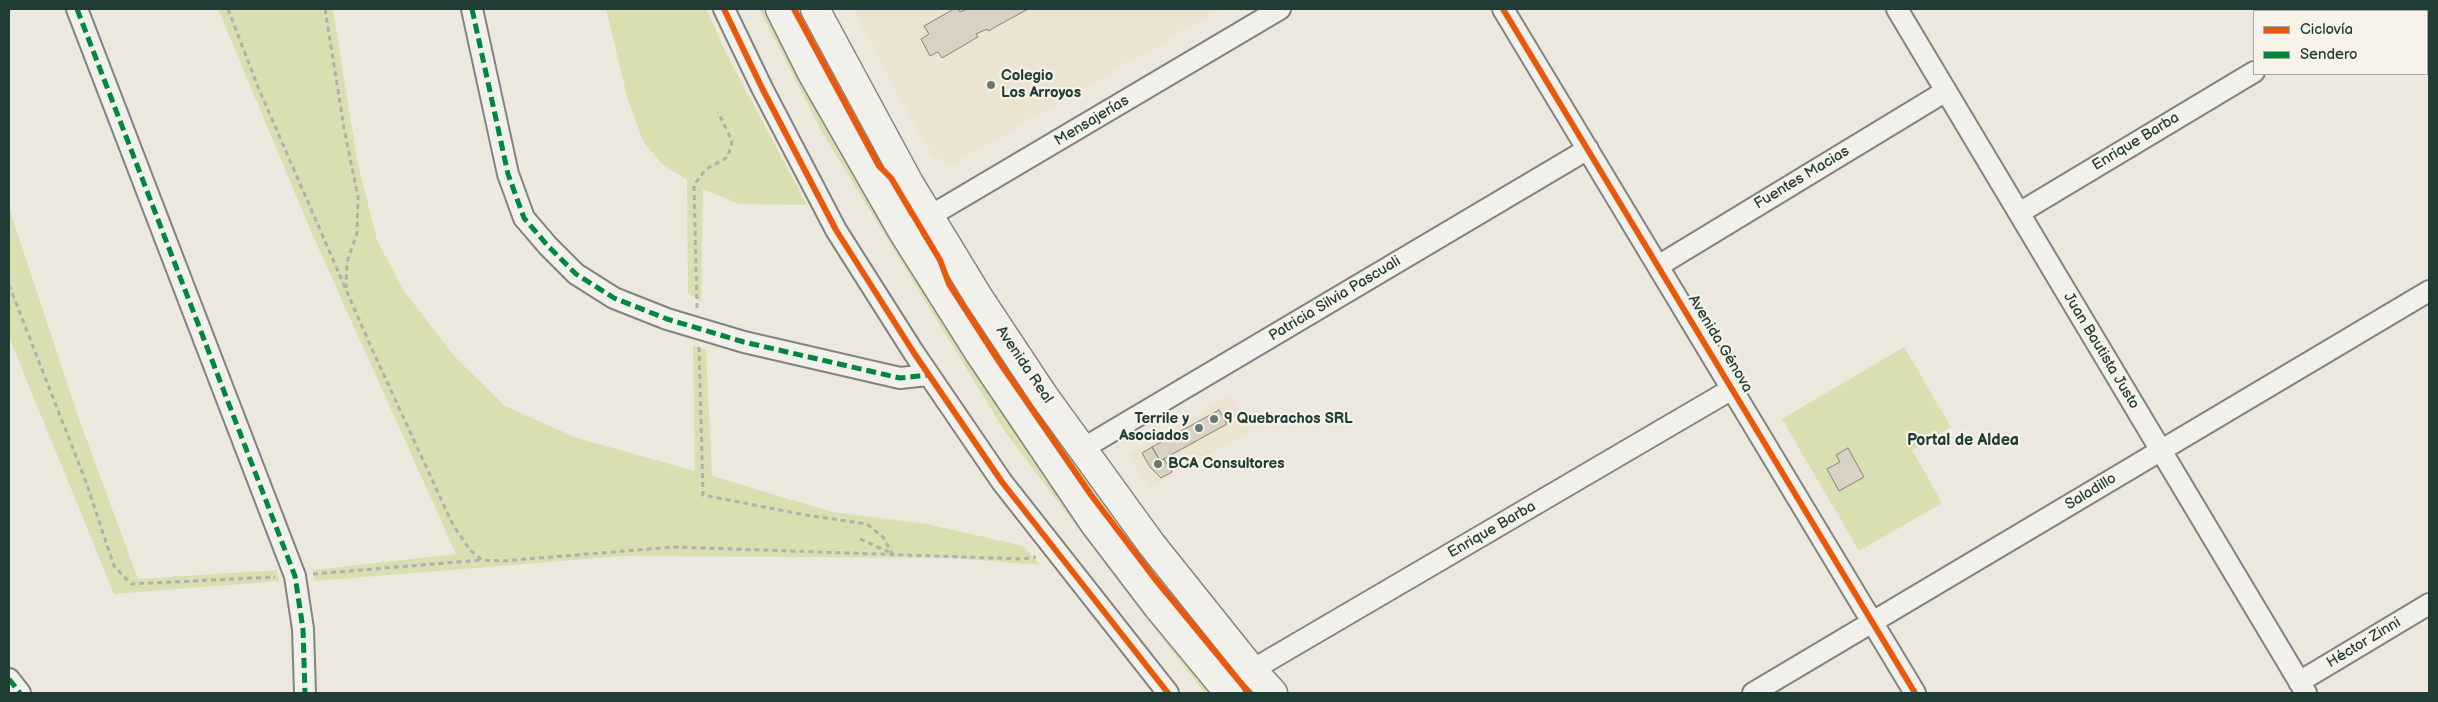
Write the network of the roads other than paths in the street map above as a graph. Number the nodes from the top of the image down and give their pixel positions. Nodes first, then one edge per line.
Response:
1 (77, 9) edge
2 (472, 9) edge
3 (724, 9) edge
4 (780, 9) edge
5 (816, 9) edge
6 (1280, 9) edge
7 (1503, 9) edge
8 (1897, 9) edge
9 (2253, 73) edge
10 (1946, 91) junction
11 (1588, 149) junction
12 (2019, 213) junction
13 (930, 217) junction
14 (903, 232) junction
15 (1658, 266) junction
16 (2429, 291) edge
17 (928, 375) junction
18 (1732, 389) junction
19 (1082, 449) junction
20 (2161, 451) junction
21 (2429, 604) edge
22 (1873, 622) junction
23 (1252, 670) junction
24 (9, 679) edge
25 (2302, 687) edge
26 (20, 693) edge
27 (305, 693) edge
28 (1168, 693) edge
29 (1229, 693) edge
30 (1273, 693) edge
31 (1753, 693) edge
32 (1915, 693) edge

1 - 27 street
2 - 17 street
3 - 17 street
4 - 14 main road, Avenida Real
5 - 13 main road, Avenida Real
6 - 13 street, Mensajerías
7 - 11 street, Avenida Génova
8 - 10 street, Juan Bautista Justo
9 - 12 street, Enrique Barba
10 - 12 street, Juan Bautista Justo
10 - 15 street, Fuentes Macias
11 - 15 street, Avenida Génova
11 - 19 street, Patricia Silvia Pascuali
12 - 20 street, Juan Bautista Justo
13 - 14 street, Mensajerías
13 - 19 main road, Avenida Real
14 - 29 main road, Avenida Real
15 - 18 street, Avenida Génova
16 - 20 street, Saladillo
17 - 28 street
18 - 22 street, Avenida Génova
18 - 23 street, Enrique Barba
19 - 23 main road, Avenida Real
20 - 22 street, Saladillo
20 - 25 street, Juan Bautista Justo
21 - 25 street, Héctor Zinni
22 - 31 street, Saladillo
22 - 32 street, Avenida Génova
23 - 30 main road, Avenida Real
24 - 26 street

